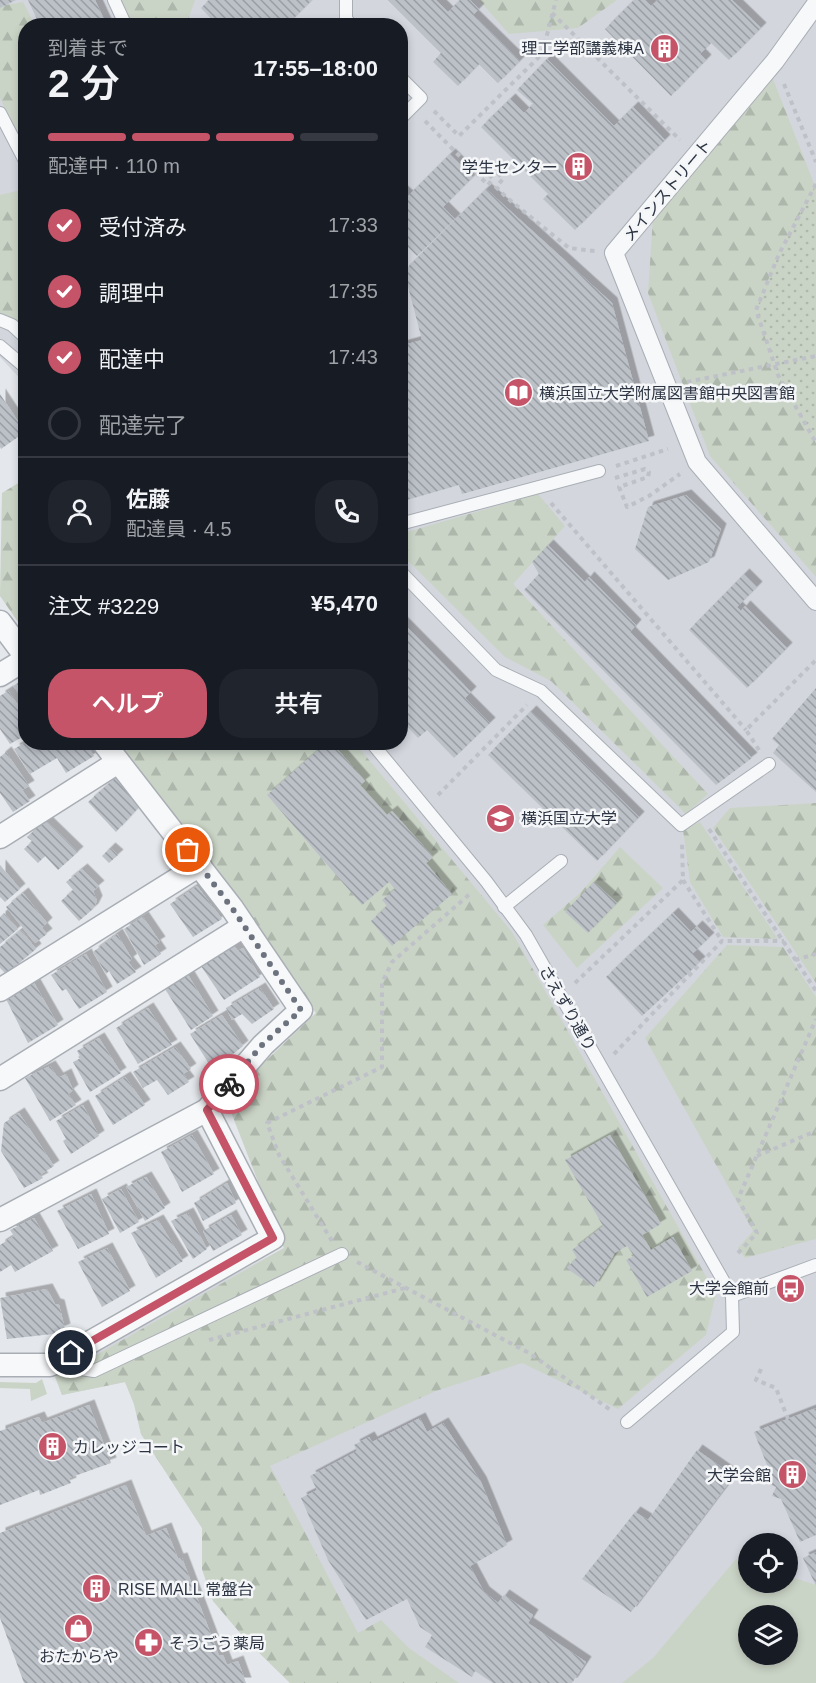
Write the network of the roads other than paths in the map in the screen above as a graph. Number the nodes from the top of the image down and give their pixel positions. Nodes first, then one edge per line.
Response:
1 (114, 0) edge
2 (346, 0) edge
3 (816, 4) edge
4 (122, 18) edge
5 (346, 18) edge
6 (408, 90) edge
7 (408, 111) edge
8 (0, 113) edge
9 (18, 148) edge
10 (0, 320) edge
11 (18, 331) edge
12 (0, 346) edge
13 (18, 361) edge
14 (599, 471) road end
15 (408, 522) edge
16 (408, 579) edge
17 (816, 601) edge
18 (0, 622) edge
19 (18, 647) edge
20 (18, 663) edge
21 (0, 675) edge
22 (109, 750) edge
23 (378, 750) edge
24 (118, 762) junction
25 (769, 764) road end
26 (0, 837) edge
27 (561, 861) dead end
28 (200, 865) junction
29 (504, 907) junction
30 (244, 926) junction
31 (0, 990) edge
32 (0, 1079) edge
33 (207, 1110) junction
34 (0, 1220) edge
35 (342, 1254) road end
36 (816, 1265) edge
37 (732, 1296) junction
38 (0, 1365) edge
39 (50, 1365) junction
40 (627, 1422) road end

1 - 4 lane
2 - 5 lane
3 - 17 street, メインストリート
6 - 7 lane
8 - 9 lane
10 - 11 lane
12 - 13 lane
14 - 15 lane
16 - 25 lane
18 - 19 street
20 - 21 street
22 - 24 street
23 - 29 lane, さえずり通り
24 - 26 street
24 - 28 street
27 - 29 lane
28 - 30 street
28 - 31 street
29 - 37 lane, さえずり通り
30 - 32 street
30 - 33 street
33 - 34 street
33 - 39 street
35 - 39 lane
36 - 37 lane
37 - 40 lane
38 - 39 street

